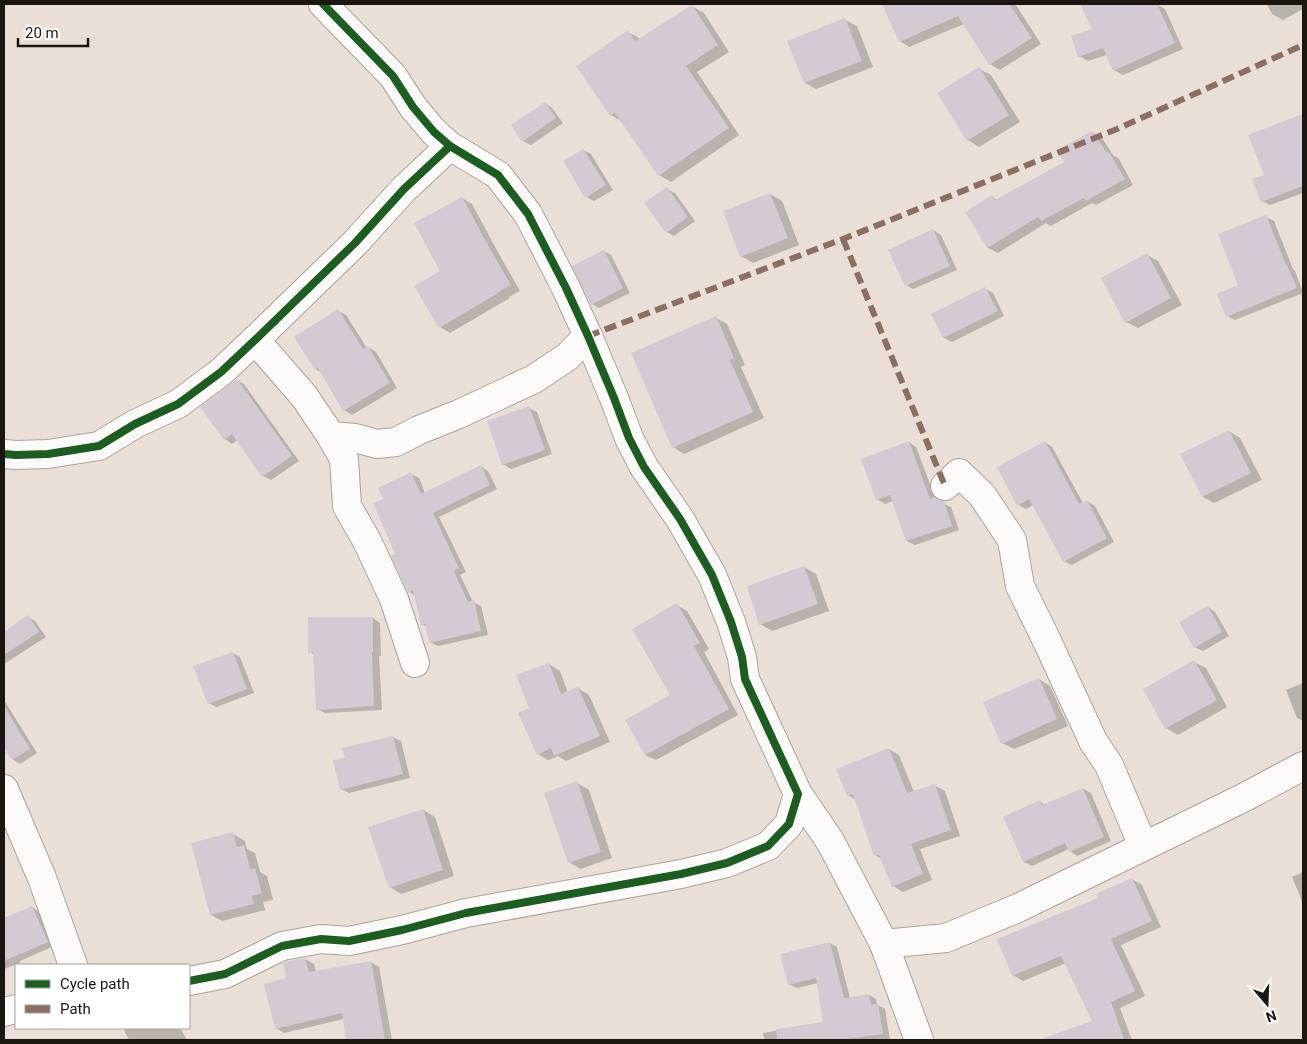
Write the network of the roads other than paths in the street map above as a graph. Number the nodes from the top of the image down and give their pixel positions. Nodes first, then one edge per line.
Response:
1 (323, 4) edge
2 (450, 146) junction
3 (588, 336) junction
4 (256, 340) junction
5 (331, 436) junction
6 (4, 454) edge
7 (945, 486) dead end
8 (415, 663) dead end
9 (1303, 766) edge
10 (4, 789) edge
11 (798, 794) junction
12 (1143, 846) junction
13 (884, 944) junction
14 (73, 964) edge
15 (190, 981) edge
16 (919, 1040) edge

1 - 2 street
2 - 3 street
2 - 4 street
3 - 5 street
3 - 11 street
4 - 5 street
4 - 6 street
5 - 8 street
7 - 12 street
9 - 12 street
10 - 14 street
11 - 13 street
11 - 15 street
12 - 13 street
13 - 16 street

